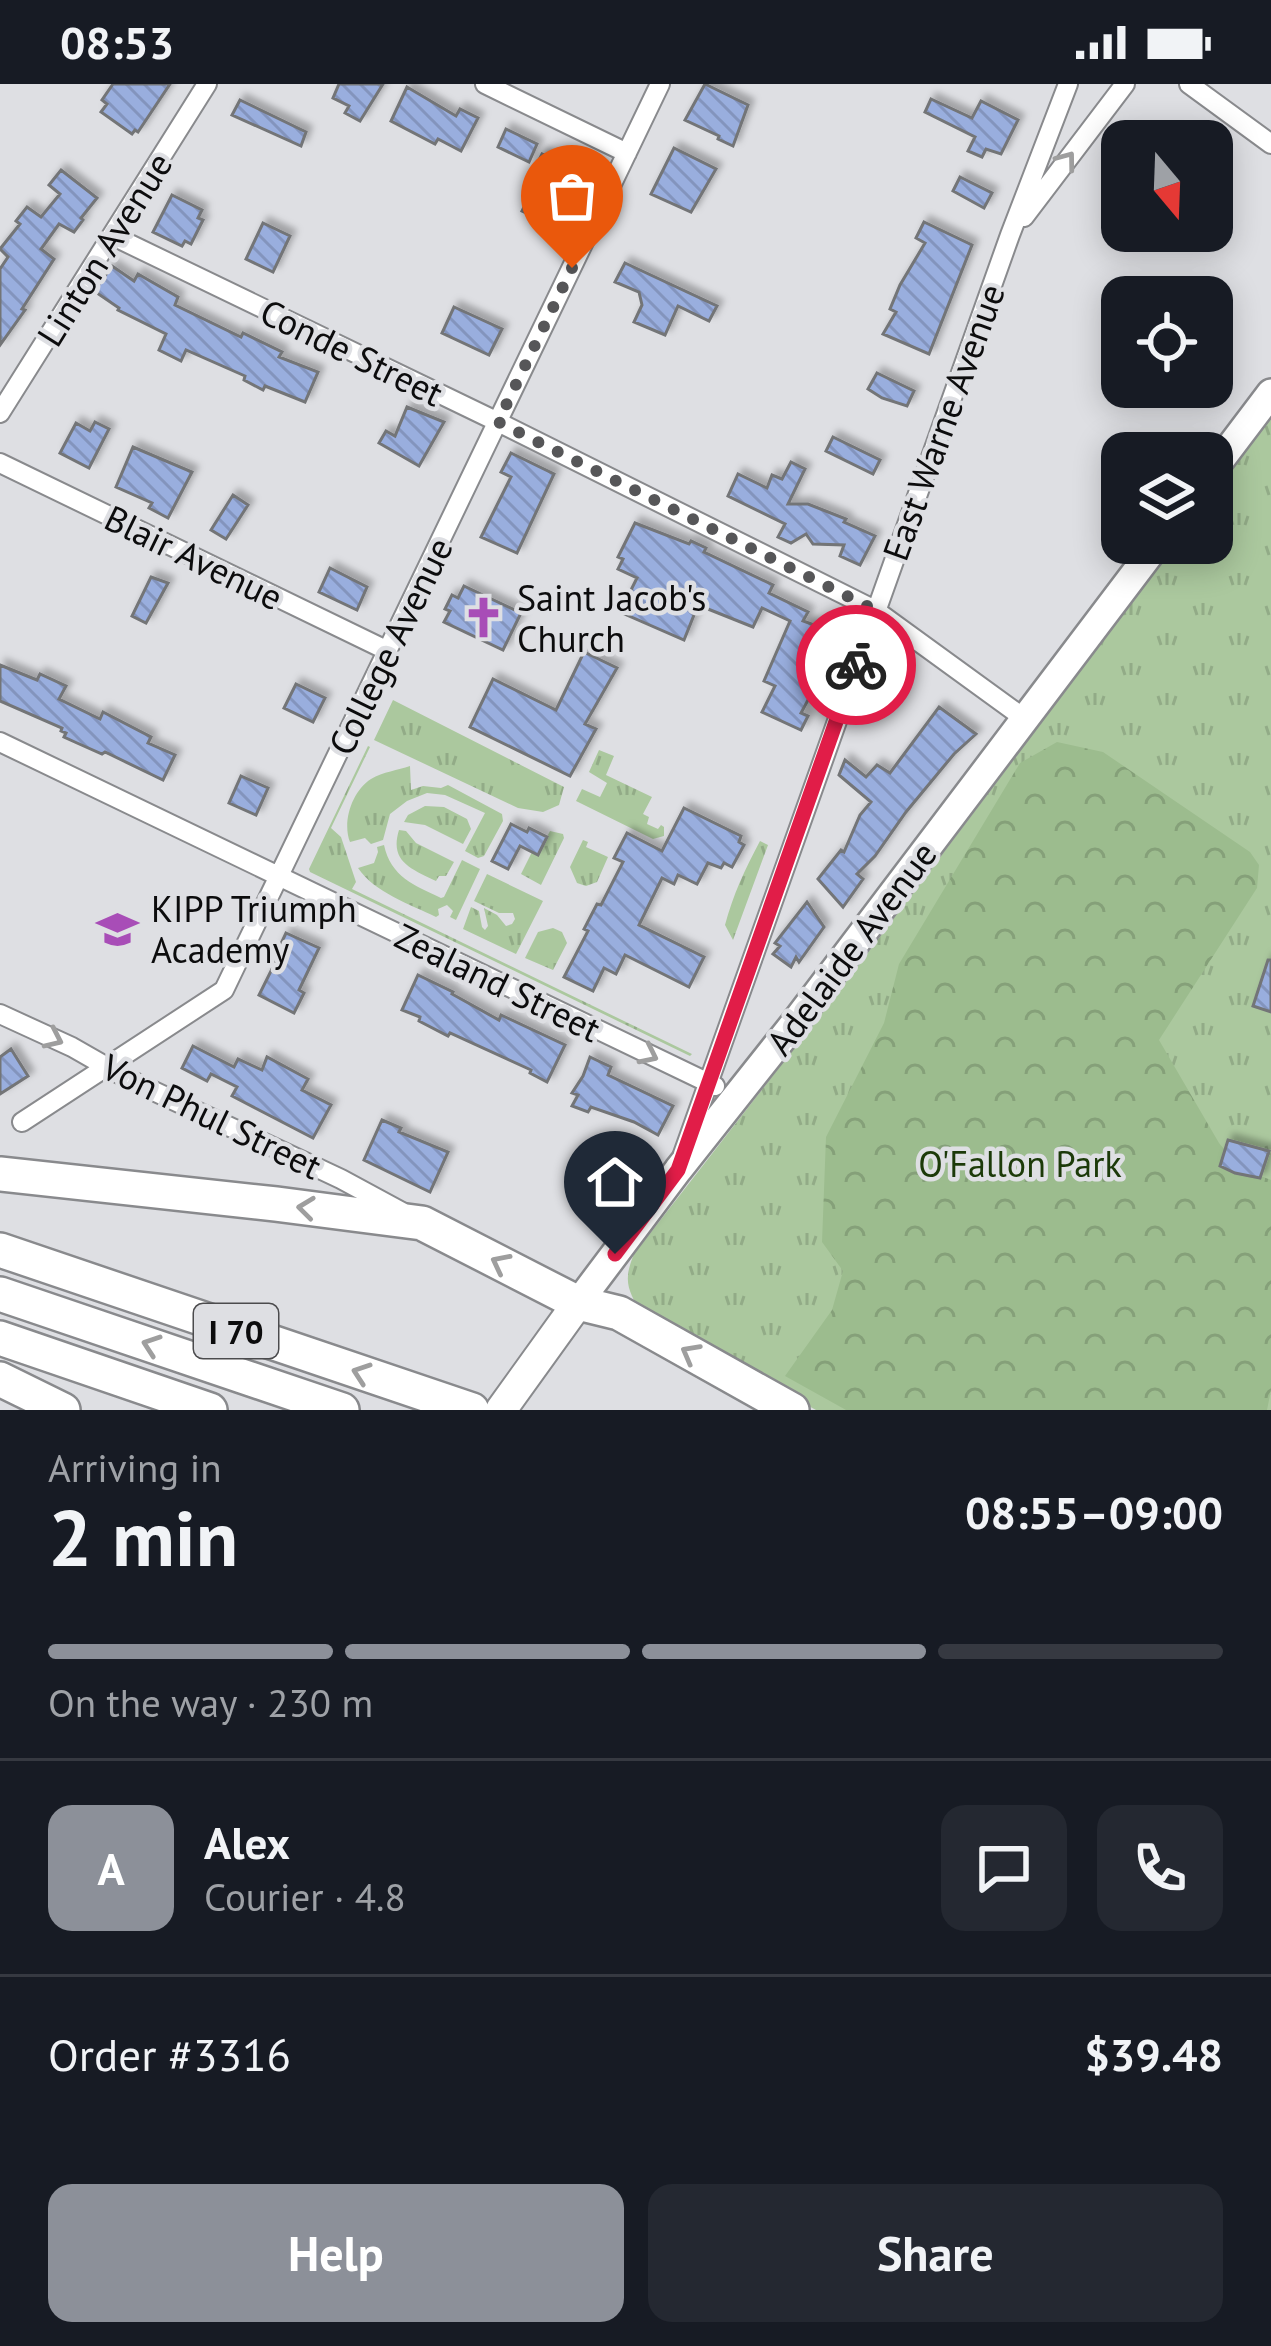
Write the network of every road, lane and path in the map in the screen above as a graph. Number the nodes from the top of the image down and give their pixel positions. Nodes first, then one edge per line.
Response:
1 (208, 84) edge
2 (484, 84) edge
3 (660, 84) edge
4 (1068, 84) edge
5 (1125, 84) edge
6 (1190, 84) edge
7 (1271, 144) edge
8 (627, 153) junction
9 (1010, 235) junction
10 (113, 236) junction
11 (1271, 393) edge
12 (0, 413) edge
13 (498, 422) junction
14 (1233, 443) edge
15 (0, 463) edge
16 (1142, 564) edge
17 (875, 610) junction
18 (388, 651) junction
19 (1025, 719) junction
20 (0, 742) edge
21 (279, 878) junction
22 (0, 1014) edge
23 (106, 1067) junction
24 (708, 1083) junction
25 (736, 1096) junction
26 (22, 1122) dead end
27 (678, 1170) junction
28 (0, 1174) edge
29 (422, 1223) junction
30 (0, 1250) edge
31 (0, 1294) edge
32 (578, 1303) junction
33 (0, 1338) edge
34 (0, 1379) edge
35 (63, 1410) edge
36 (209, 1410) edge
37 (342, 1410) edge
38 (472, 1410) edge
39 (501, 1410) edge
40 (792, 1410) edge

1 - 10 street, Linton Avenue
2 - 8 street
3 - 8 street, College Avenue
4 - 9 street, East Warne Avenue
9 -> 5 street
6 - 7 street
8 - 13 street, College Avenue
9 - 17 street, East Warne Avenue
10 - 12 street, Linton Avenue
10 - 13 street, Conde Street
11 - 14 main road
13 - 17 street, Conde Street
13 - 18 street, College Avenue
15 - 18 street, Blair Avenue
16 - 19 main road, Adelaide Avenue
17 - 19 street, Conde Street
17 - 24 street, East Warne Avenue
18 - 21 street, College Avenue
19 - 25 main road, Adelaide Avenue
20 - 21 street, Zealand Street
21 - 23 street, College Avenue
21 -> 24 street, Zealand Street
22 -> 23 street, Von Phul Street
23 - 26 street, College Avenue
23 - 29 street, Von Phul Street
24 - 25 street, Zealand Street
24 - 27 street, East Warne Avenue
25 - 27 main road, Adelaide Avenue
27 - 32 main road, Adelaide Avenue
29 -> 28 highway
32 -> 29 highway
38 -> 30 highway, I 70
37 -> 31 highway
32 - 39 main road, Adelaide Avenue
40 -> 32 highway
33 - 36 highway, I 70
34 - 35 highway

